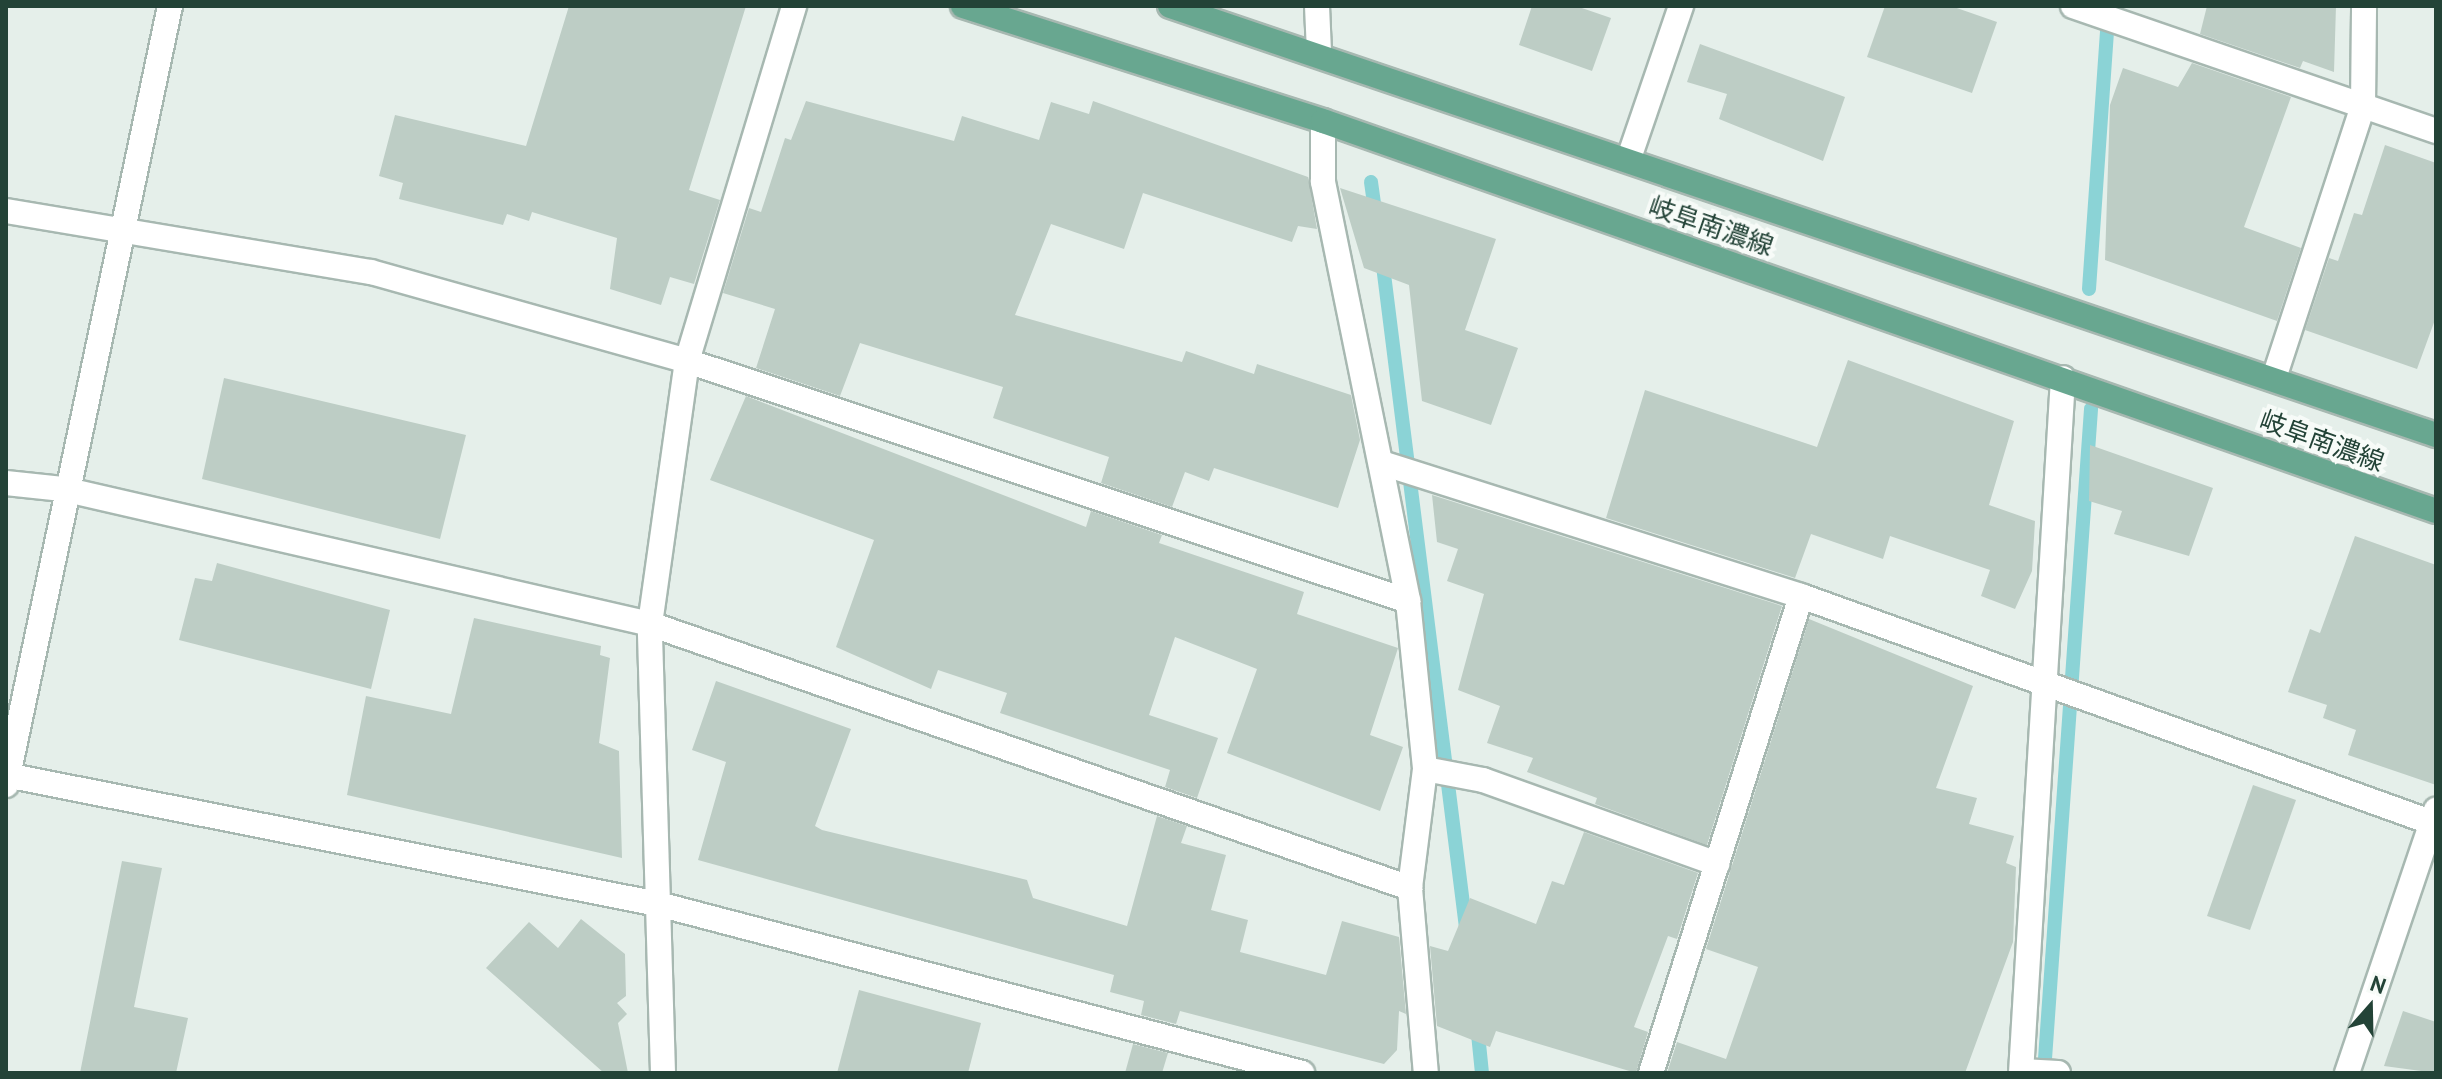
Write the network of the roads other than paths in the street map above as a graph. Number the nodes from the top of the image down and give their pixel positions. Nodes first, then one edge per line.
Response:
1 (170, 6) edge
2 (794, 6) edge
3 (963, 6) edge
4 (1170, 6) edge
5 (1317, 6) edge
6 (1681, 6) edge
7 (2073, 6) edge
8 (2364, 6) edge
9 (1319, 52) junction
10 (2363, 106) junction
11 (1323, 121) junction
12 (2436, 131) edge
13 (1629, 158) junction
14 (6, 211) edge
15 (125, 227) junction
16 (687, 361) junction
17 (2063, 378) junction
18 (2274, 378) junction
19 (2436, 435) edge
20 (1385, 464) junction
21 (6, 483) edge
22 (63, 489) junction
23 (2436, 511) edge
24 (1801, 596) junction
25 (1408, 601) junction
26 (650, 624) junction
27 (2041, 685) junction
28 (1425, 769) junction
29 (7, 779) edge
30 (2435, 819) edge
31 (1717, 864) junction
32 (1410, 888) junction
33 (658, 904) junction
34 (2022, 1072) edge
35 (663, 1073) edge
36 (1302, 1073) edge
37 (1426, 1073) edge
38 (1651, 1073) edge
39 (2058, 1073) edge
40 (2347, 1073) edge

1 - 15 street
2 - 16 street
3 - 11 main road, 岐阜南濃線
4 - 9 main road, 岐阜南濃線
5 - 9 street
6 - 13 street
7 - 10 street
8 - 10 street
9 - 13 main road, 岐阜南濃線
10 - 12 street
10 - 18 street
11 - 17 main road, 岐阜南濃線
11 - 20 street
13 - 18 main road, 岐阜南濃線
14 - 15 street
15 - 16 street
15 - 22 street
16 - 25 street
16 - 26 street
17 - 23 main road, 岐阜南濃線
17 - 27 street
18 - 19 main road, 岐阜南濃線
20 - 24 street
20 - 25 street
21 - 22 street
22 - 26 street
22 - 29 street
24 - 27 street
24 - 31 street
25 - 28 street
26 - 32 street
26 - 33 street
27 - 30 street
27 - 34 street
28 - 31 street
28 - 32 street
29 - 33 street
30 - 40 street
31 - 38 street
32 - 37 street
33 - 35 street
33 - 36 street
34 - 39 street

